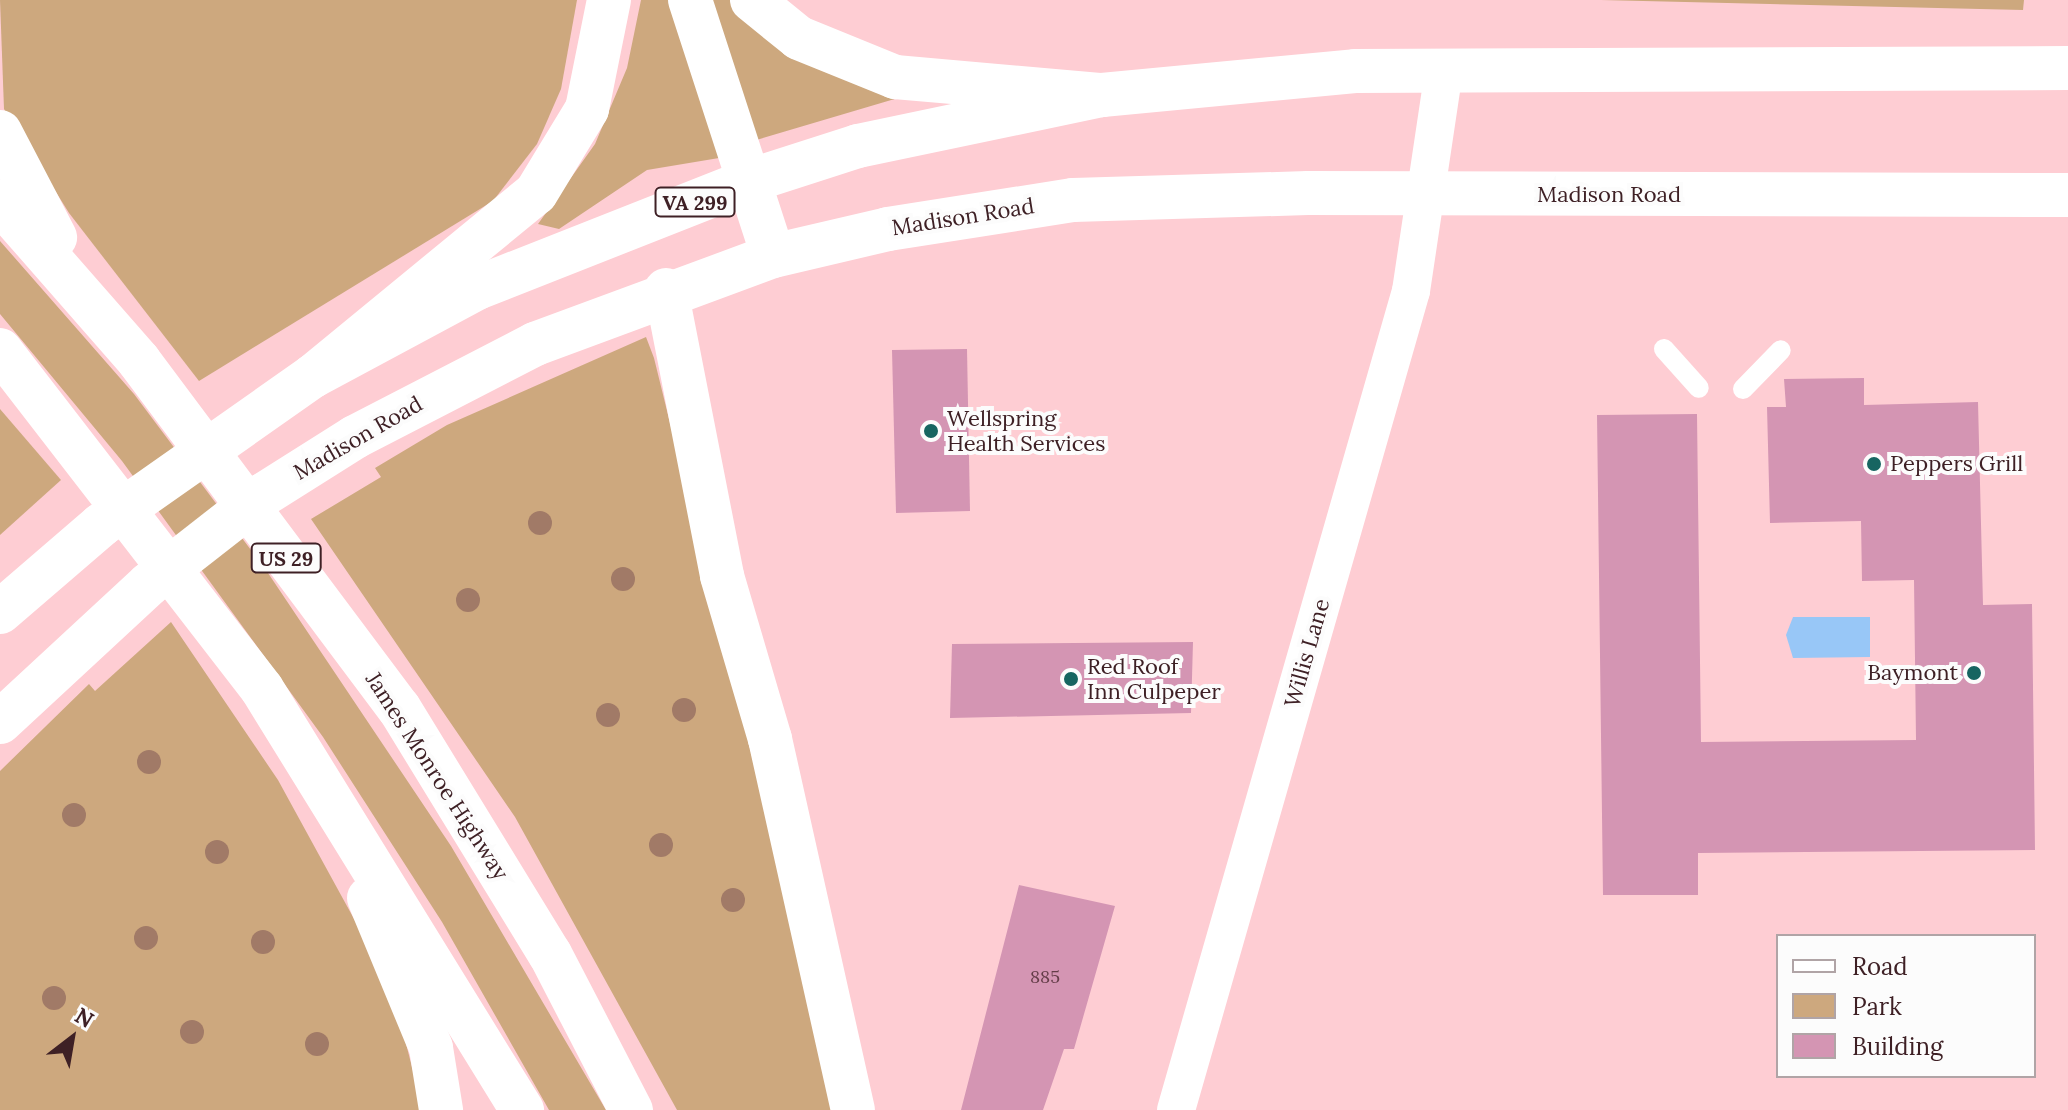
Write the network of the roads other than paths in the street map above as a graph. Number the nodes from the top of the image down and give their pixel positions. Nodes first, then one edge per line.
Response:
1 (609, 0) edge
2 (690, 0) edge
3 (752, 0) edge
4 (2068, 68) edge
5 (1444, 71) junction
6 (1102, 95) junction
7 (0, 132) edge
8 (746, 182) junction
9 (1430, 195) junction
10 (2068, 195) edge
11 (0, 202) edge
12 (773, 256) junction
13 (666, 290) junction
14 (94, 309) junction
15 (1664, 349) dead end
16 (0, 350) edge
17 (1781, 350) dead end
18 (313, 376) junction
19 (1699, 388) dead end
20 (1743, 389) dead end
21 (6, 605) edge
22 (262, 689) junction
23 (0, 722) edge
24 (441, 1110) edge
25 (522, 1110) edge
26 (631, 1110) edge
27 (853, 1110) edge
28 (1176, 1110) edge

1 - 18 main road
2 - 8 main road
3 - 6 main road
4 - 5 main road
5 - 6 main road
5 - 9 street, Willis Lane
6 - 8 main road, VA 299
7 - 14 main road
8 - 12 main road
8 - 18 main road, VA 299
9 - 10 main road, Madison Road
9 - 12 main road, Madison Road
9 - 28 street, Willis Lane
11 - 14 main road, James Monroe Highway / US 29
12 - 13 main road, Madison Road
13 - 23 main road, Madison Road
13 - 27 main road
14 - 26 main road, James Monroe Highway / US 29
15 - 19 lane
16 - 22 main road
17 - 20 lane
18 - 21 main road, VA 299
22 - 24 main road
22 - 25 main road

